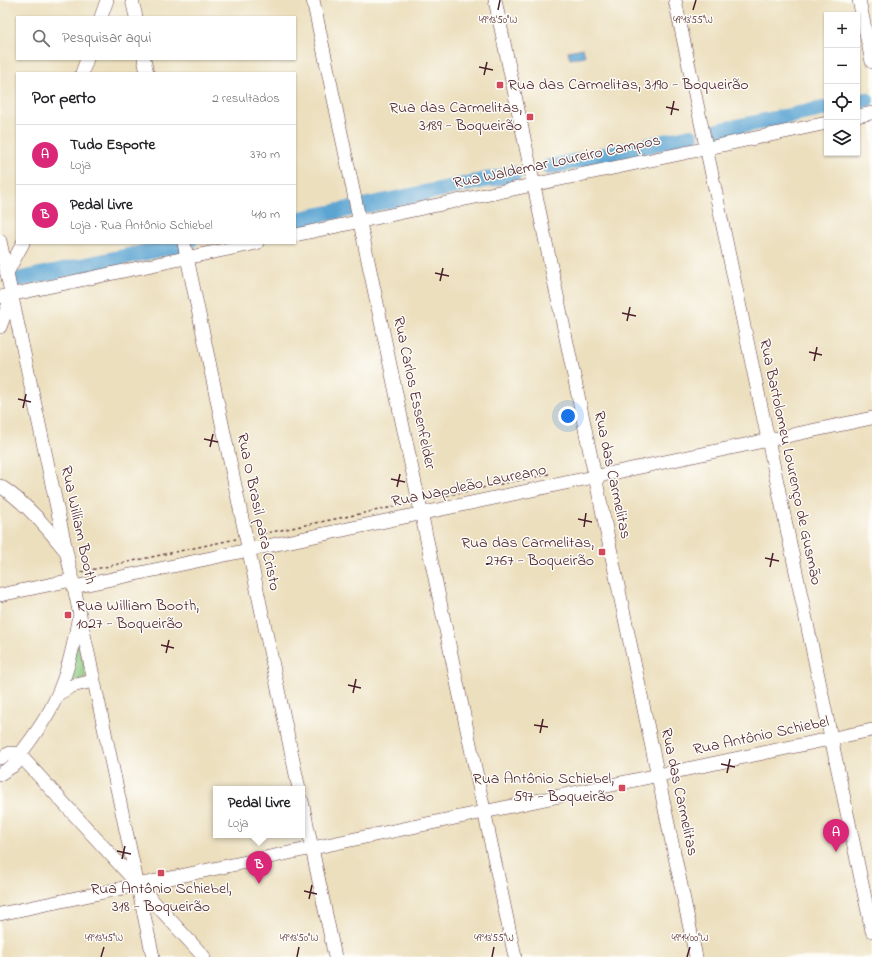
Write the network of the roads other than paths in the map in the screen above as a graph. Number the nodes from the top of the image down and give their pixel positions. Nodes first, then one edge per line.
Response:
1 (107, 0) edge
2 (132, 0) edge
3 (313, 0) edge
4 (495, 0) edge
5 (675, 0) edge
6 (859, 0) edge
7 (101, 16) edge
8 (136, 16) edge
9 (87, 60) edge
10 (144, 60) edge
11 (872, 62) edge
12 (82, 72) edge
13 (147, 72) edge
14 (872, 113) edge
15 (860, 115) edge
16 (824, 123) edge
17 (706, 148) junction
18 (534, 184) junction
19 (360, 221) junction
20 (296, 235) edge
21 (0, 241) edge
22 (22, 244) edge
23 (245, 244) edge
24 (185, 249) edge
25 (7, 273) junction
26 (6, 296) edge
27 (0, 327) edge
28 (872, 418) edge
29 (768, 440) junction
30 (595, 477) junction
31 (0, 486) edge
32 (422, 513) junction
33 (249, 550) junction
34 (66, 552) junction
35 (73, 583) junction
36 (0, 595) edge
37 (79, 614) junction
38 (94, 681) junction
39 (58, 694) junction
40 (872, 730) edge
41 (831, 739) junction
42 (19, 754) junction
43 (0, 758) edge
44 (0, 774) edge
45 (658, 775) junction
46 (299, 786) edge
47 (485, 812) junction
48 (305, 815) edge
49 (312, 848) junction
50 (138, 885) junction
51 (0, 914) edge
52 (872, 931) edge
53 (153, 957) edge
54 (204, 957) edge
55 (335, 957) edge
56 (515, 957) edge
57 (696, 957) edge

1 - 7 street
2 - 8 street
3 - 19 street, Rua Carlos Essenfelder
4 - 18 street, Rua das Carmelitas
5 - 17 street, Rua Bartolomeu Lourenço de Gusmão
6 - 11 street
9 - 12 street
10 - 13 street
14 - 15 street
16 - 17 street, Rua Waldemar Loureiro Campos
17 - 18 street, Rua Waldemar Loureiro Campos
17 - 29 street, Rua Bartolomeu Lourenço de Gusmão
18 - 19 street, Rua Waldemar Loureiro Campos
18 - 30 street, Rua das Carmelitas
19 - 20 street, Rua Waldemar Loureiro Campos
19 - 32 street, Rua Carlos Essenfelder
21 - 25 street, Rua William Booth
22 - 25 street
23 - 24 street
24 - 26 street
24 - 33 street, Rua O Brasil para Cristo
25 - 26 street, Rua William Booth
26 - 27 street
26 - 34 street, Rua William Booth
28 - 29 street, Rua Napoleão Laureano
29 - 30 street, Rua Napoleão Laureano
29 - 41 street, Rua Bartolomeu Lourenço de Gusmão
30 - 32 street, Rua Napoleão Laureano
30 - 45 street, Rua das Carmelitas
31 - 34 street
32 - 33 street, Rua Napoleão Laureano
32 - 47 street, Rua Carlos Essenfelder
33 - 35 street, Rua Napoleão Laureano
33 - 46 street, Rua O Brasil para Cristo
34 - 35 street, Rua William Booth
35 - 36 street, Rua Napoleão Laureano
35 - 37 street, Rua William Booth
37 - 38 street, Rua William Booth
37 - 39 street
38 - 39 street
38 - 50 street, Rua William Booth
39 - 42 street
40 - 41 street, Rua Antônio Schiebel
41 - 45 street, Rua Antônio Schiebel
41 - 52 street, Rua Bartolomeu Lourenço de Gusmão
42 - 43 street
42 - 44 street
42 - 50 street
45 - 47 street, Rua Antônio Schiebel
45 - 57 street, Rua das Carmelitas
47 - 49 street, Rua Antônio Schiebel
47 - 56 street, Rua Carlos Essenfelder
48 - 49 street
49 - 50 street, Rua Antônio Schiebel
49 - 55 street
50 - 51 street, Rua Antônio Schiebel
50 - 53 street, Rua William Booth
50 - 54 street

